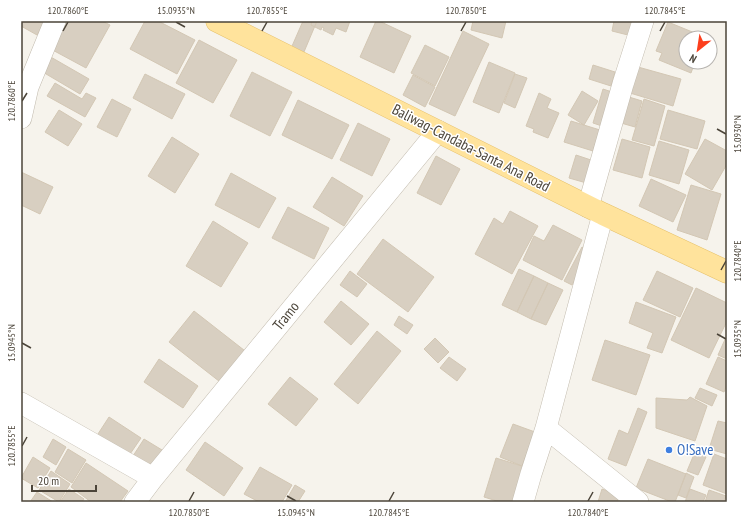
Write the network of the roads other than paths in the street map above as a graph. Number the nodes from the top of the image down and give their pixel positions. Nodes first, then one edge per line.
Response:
1 (55, 21) edge
2 (217, 21) edge
3 (642, 21) edge
4 (21, 118) edge
5 (438, 131) junction
6 (596, 210) junction
7 (727, 272) edge
8 (21, 403) edge
9 (546, 428) junction
10 (153, 478) junction
11 (135, 502) edge
12 (523, 502) edge
13 (638, 502) edge

1 - 4 street
2 - 5 main road, Baliwag-Candaba-Santa Ana Road
3 - 6 street
5 - 6 main road, Baliwag-Candaba-Santa Ana Road
5 - 10 street, Tramo
6 - 7 main road, Baliwag-Candaba-Santa Ana Road
6 - 9 street
8 - 10 street
9 - 12 street
9 - 13 street
10 - 11 street, Tramo

